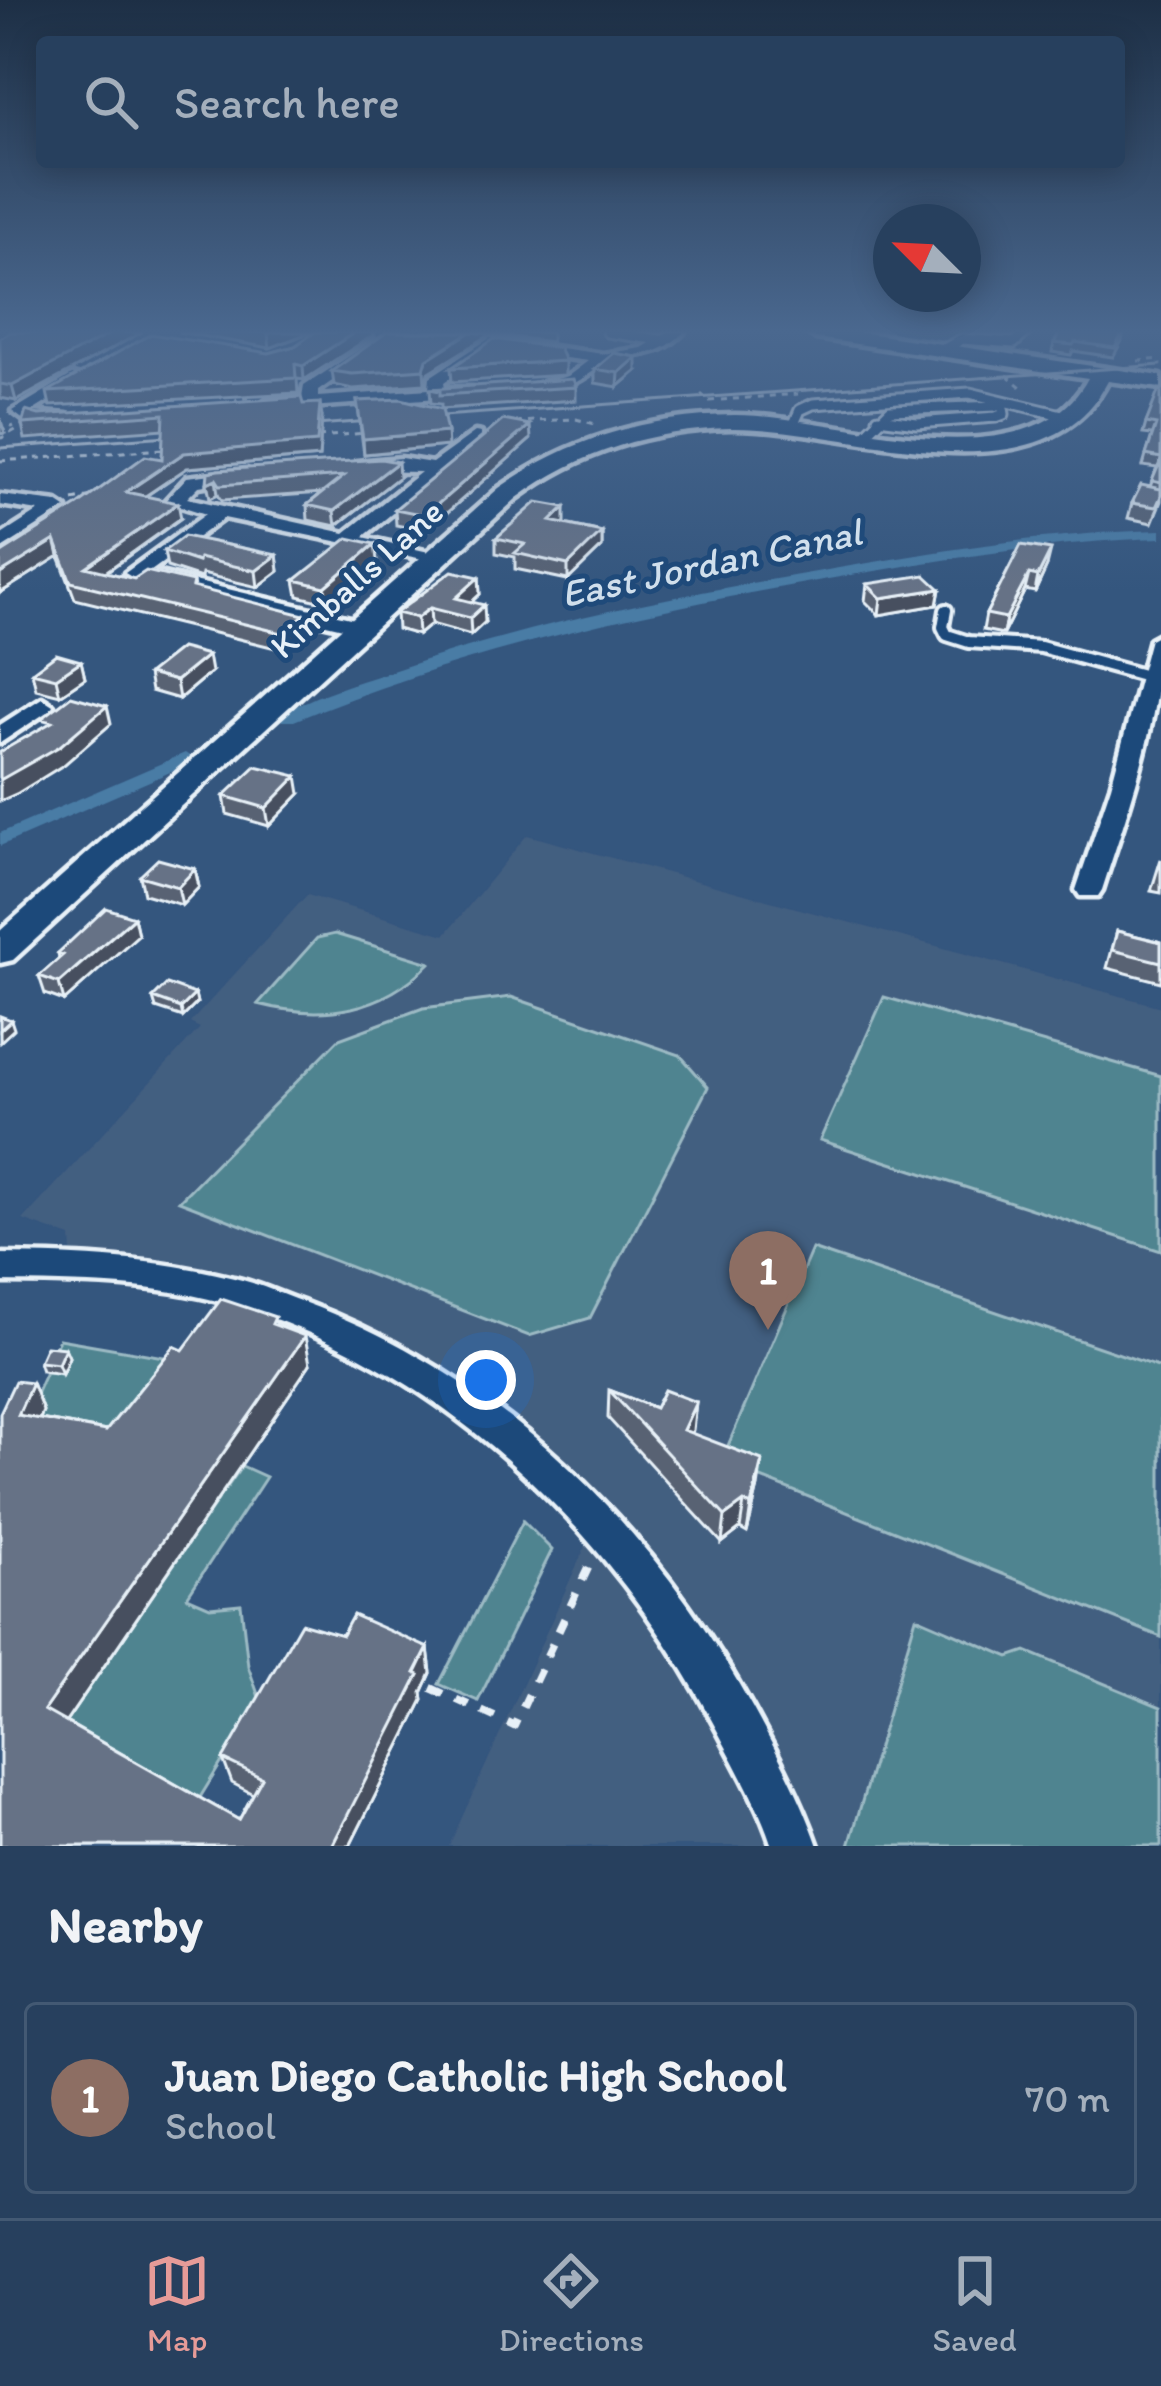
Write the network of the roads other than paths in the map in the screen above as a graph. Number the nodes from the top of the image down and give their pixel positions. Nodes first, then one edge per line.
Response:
1 (26, 418) edge
2 (67, 418) edge
3 (797, 418) edge
4 (881, 418) edge
5 (956, 418) edge
6 (1043, 418) edge
7 (1062, 418) edge
8 (1084, 418) edge
9 (1058, 423) junction
10 (794, 424) junction
11 (872, 426) junction
12 (475, 437) edge
13 (333, 468) edge
14 (436, 469) junction
15 (266, 472) edge
16 (0, 500) edge
17 (218, 514) junction
18 (347, 541) junction
19 (0, 544) edge
20 (435, 559) junction
21 (946, 610) dead end
22 (360, 626) junction
23 (1161, 639) edge
24 (1150, 677) junction
25 (42, 705) dead end
26 (0, 736) edge
27 (1089, 890) dead end
28 (0, 951) edge
29 (0, 1268) edge
30 (795, 1846) edge

1 - 2 street
3 - 10 lane
4 - 11 lane
5 - 11 lane
6 - 9 lane
7 - 9 street
8 - 9 street, Kimballs Lane
9 - 11 street, Kimballs Lane
10 - 11 street, Kimballs Lane
10 - 20 street, Kimballs Lane
12 - 14 street
13 - 14 street
14 - 18 street
15 - 17 street
16 - 19 street
17 - 18 street
17 - 22 street
18 - 20 street
20 - 22 street, Kimballs Lane
21 - 24 lane
22 - 28 street, Kimballs Lane
23 - 24 street
24 - 27 street
25 - 26 street
29 - 30 street

